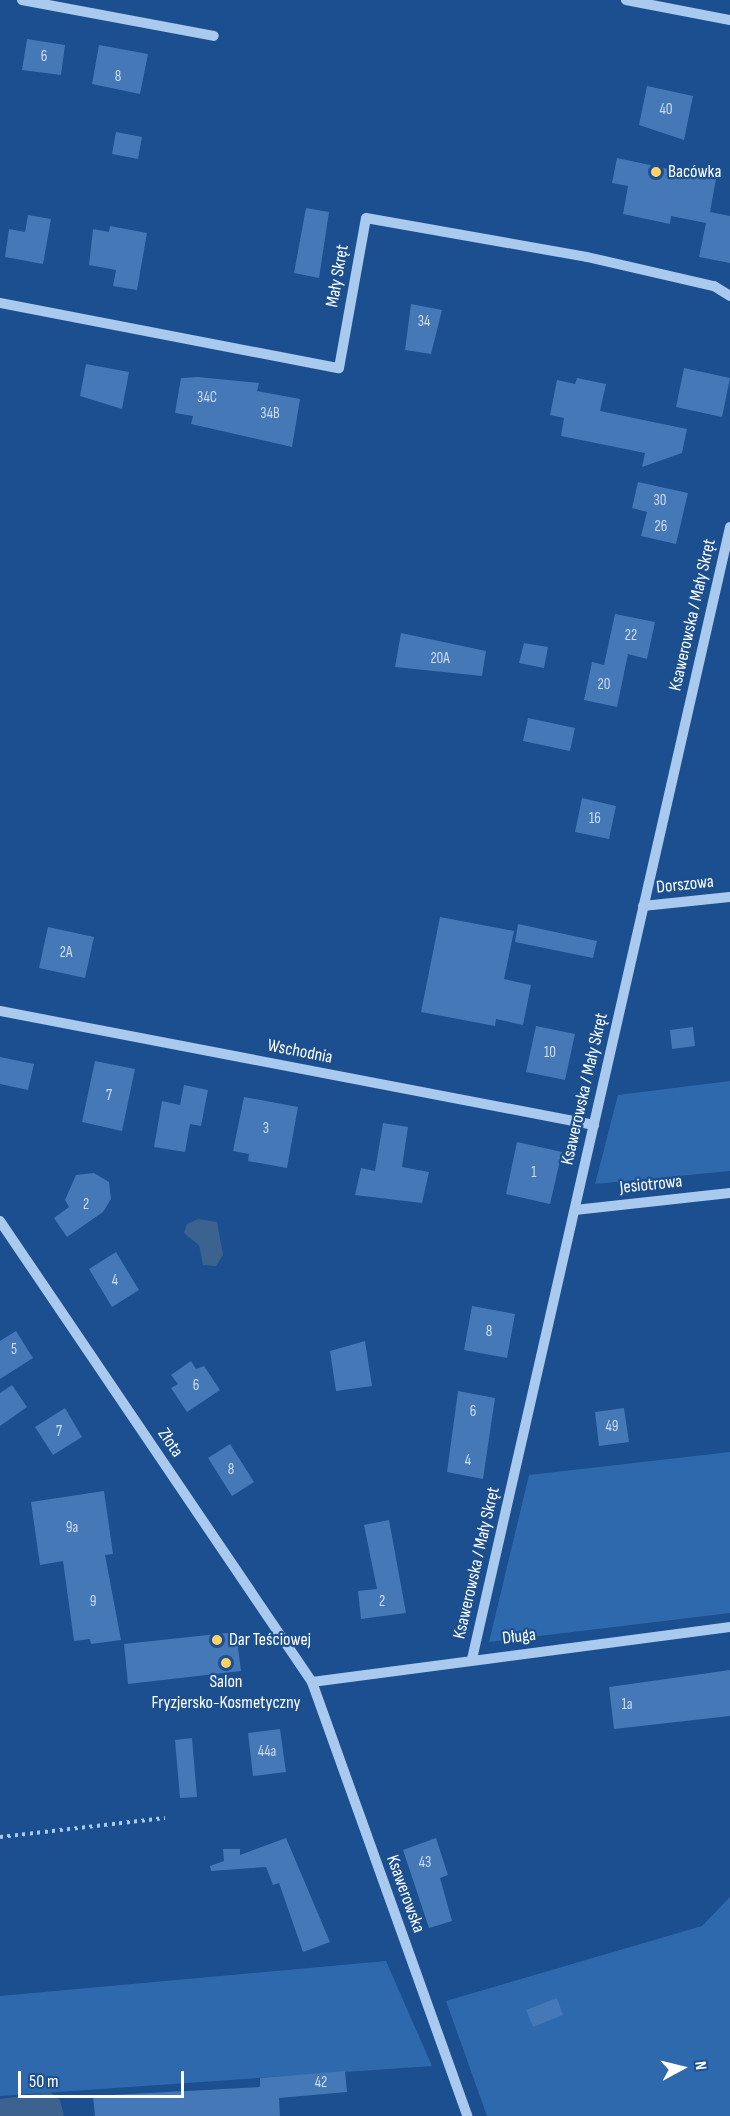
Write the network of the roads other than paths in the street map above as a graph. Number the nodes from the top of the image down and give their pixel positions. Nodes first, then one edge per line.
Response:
1 (22, 0) edge
2 (626, 0) edge
3 (730, 20) edge
4 (214, 36) dead end
5 (730, 296) edge
6 (0, 303) edge
7 (730, 527) edge
8 (730, 897) edge
9 (643, 906) junction
10 (0, 1011) edge
11 (594, 1125) junction
12 (730, 1193) edge
13 (575, 1210) junction
14 (0, 1221) edge
15 (730, 1627) edge
16 (472, 1659) junction
17 (312, 1683) junction
18 (467, 2116) edge

1 - 4 street
2 - 3 street
5 - 6 street, Mały Skręt
7 - 9 street, Ksawerowska / Mały Skręt
8 - 9 street, Dorszowa
9 - 11 street, Ksawerowska / Mały Skręt
10 - 11 street, Wschodnia
11 - 13 street, Ksawerowska / Mały Skręt
12 - 13 street, Jesiotrowa
13 - 16 street, Ksawerowska / Mały Skręt
14 - 17 street, Złota
15 - 16 street, Długa
16 - 17 street, Długa
17 - 18 street, Ksawerowska

